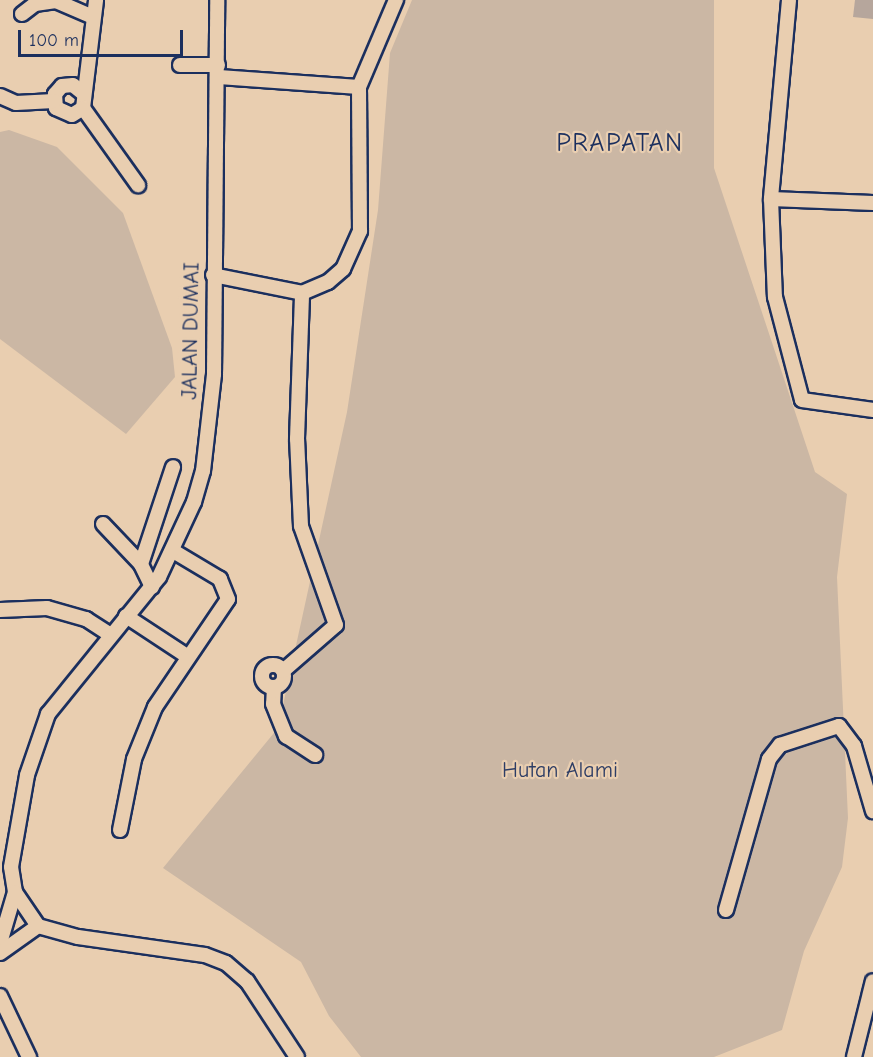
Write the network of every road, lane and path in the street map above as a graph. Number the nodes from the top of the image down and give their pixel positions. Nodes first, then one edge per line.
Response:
1 (96, 0) edge
2 (217, 0) edge
3 (396, 0) edge
4 (789, 0) edge
5 (22, 14) dead end
6 (93, 17) junction
7 (180, 65) dead end
8 (218, 71) junction
9 (359, 87) junction
10 (0, 96) edge
11 (54, 101) junction
12 (84, 101) junction
13 (138, 185) dead end
14 (771, 199) junction
15 (873, 203) edge
16 (213, 275) junction
17 (302, 293) junction
18 (873, 410) edge
19 (173, 467) dead end
20 (103, 524) dead end
21 (173, 551) junction
22 (141, 564) junction
23 (152, 586) junction
24 (0, 610) edge
25 (126, 616) junction
26 (109, 634) junction
27 (187, 656) junction
28 (315, 755) dead end
29 (873, 811) edge
30 (120, 830) dead end
31 (15, 892) junction
32 (726, 909) dead end
33 (38, 926) junction
34 (0, 943) edge
35 (0, 953) edge
36 (873, 981) edge
37 (0, 996) edge
38 (29, 1057) edge
39 (297, 1057) edge
40 (854, 1057) edge

1 - 6 street
2 - 8 street, JALAN DUMAI
3 - 9 street
4 - 14 street
5 - 6 street
6 - 12 street
7 - 8 street
8 - 9 street
8 - 16 street, JALAN DUMAI
9 - 17 street
10 - 11 street
11 - 12 street
11 - 12 street
12 - 13 street
14 - 15 street
14 - 18 street
16 - 17 street
16 - 21 street, JALAN DUMAI
17 - 28 street
19 - 22 street
20 - 22 street
21 - 23 street, JALAN DUMAI
21 - 27 street
22 - 23 street
23 - 25 street, JALAN DUMAI
24 - 26 street
25 - 26 street, JALAN DUMAI
25 - 27 street
26 - 31 street, JALAN DUMAI
27 - 30 street
29 - 32 street
31 - 33 street
31 - 34 street
33 - 35 street
33 - 39 street
36 - 40 street
37 - 38 street

